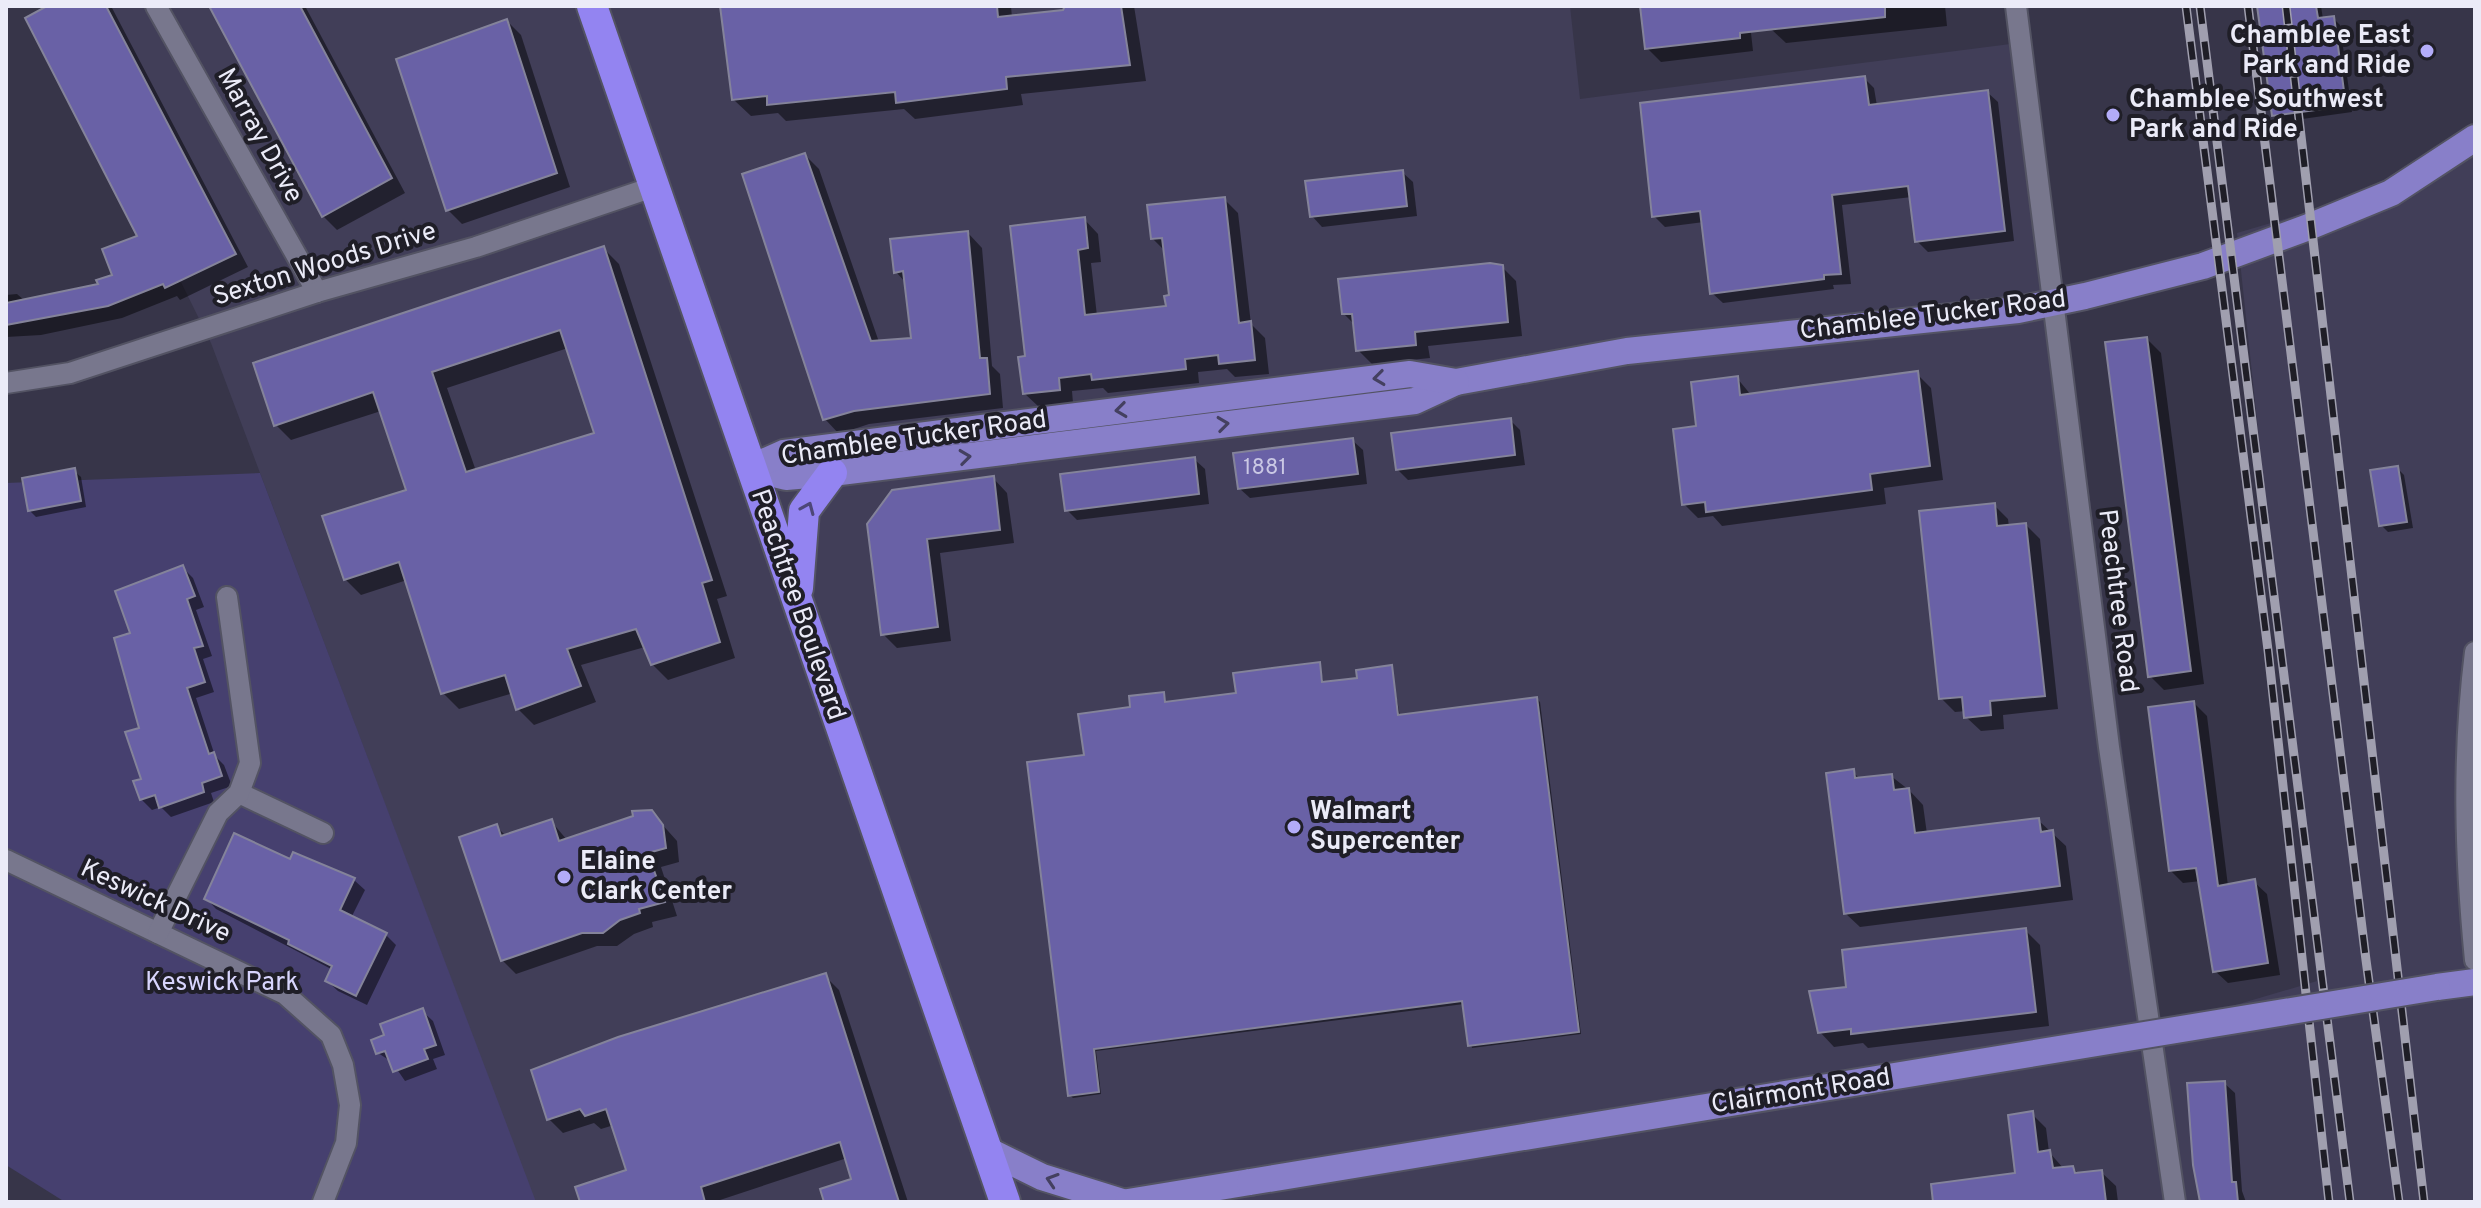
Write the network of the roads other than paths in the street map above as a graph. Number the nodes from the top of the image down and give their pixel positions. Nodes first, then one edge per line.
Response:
1 (156, 6) edge
2 (592, 6) edge
3 (2016, 6) edge
4 (2475, 138) edge
5 (2475, 152) edge
6 (2448, 155) junction
7 (656, 186) junction
8 (317, 292) junction
9 (2051, 304) junction
10 (1456, 382) junction
11 (6, 383) edge
12 (750, 468) junction
13 (832, 473) junction
14 (227, 597) dead end
15 (798, 606) junction
16 (2475, 652) edge
17 (239, 793) junction
18 (323, 833) dead end
19 (6, 860) edge
20 (158, 933) junction
21 (2475, 960) edge
22 (2475, 982) edge
23 (987, 1150) junction
24 (323, 1202) edge
25 (1005, 1202) edge
26 (1127, 1202) edge
27 (2175, 1202) edge

1 - 8 street, Marray Drive
2 - 7 highway, Peachtree Boulevard
3 - 9 street, Peachtree Road
4 - 6 main road, Chamblee Tucker Road
5 - 6 main road
6 - 9 main road, Chamblee Tucker Road
7 - 8 street, Sexton Woods Drive
7 - 12 highway, Peachtree Boulevard
8 - 11 street, Sexton Woods Drive
9 - 10 main road, Chamblee Tucker Road
9 - 27 street, Peachtree Road
10 -> 12 main road, Chamblee Tucker Road
13 -> 10 main road, Chamblee Tucker Road
12 - 13 main road, Chamblee Tucker Road
12 - 15 highway, Peachtree Boulevard
15 -> 13 highway
14 - 17 street
15 - 23 highway, Peachtree Boulevard
16 - 21 street
17 - 18 street
17 - 20 street
19 - 20 street, Keswick Drive
20 - 24 street, Keswick Drive
22 - 26 main road, Clairmont Road, bridge
23 - 25 highway, Peachtree Boulevard
26 -> 23 main road

